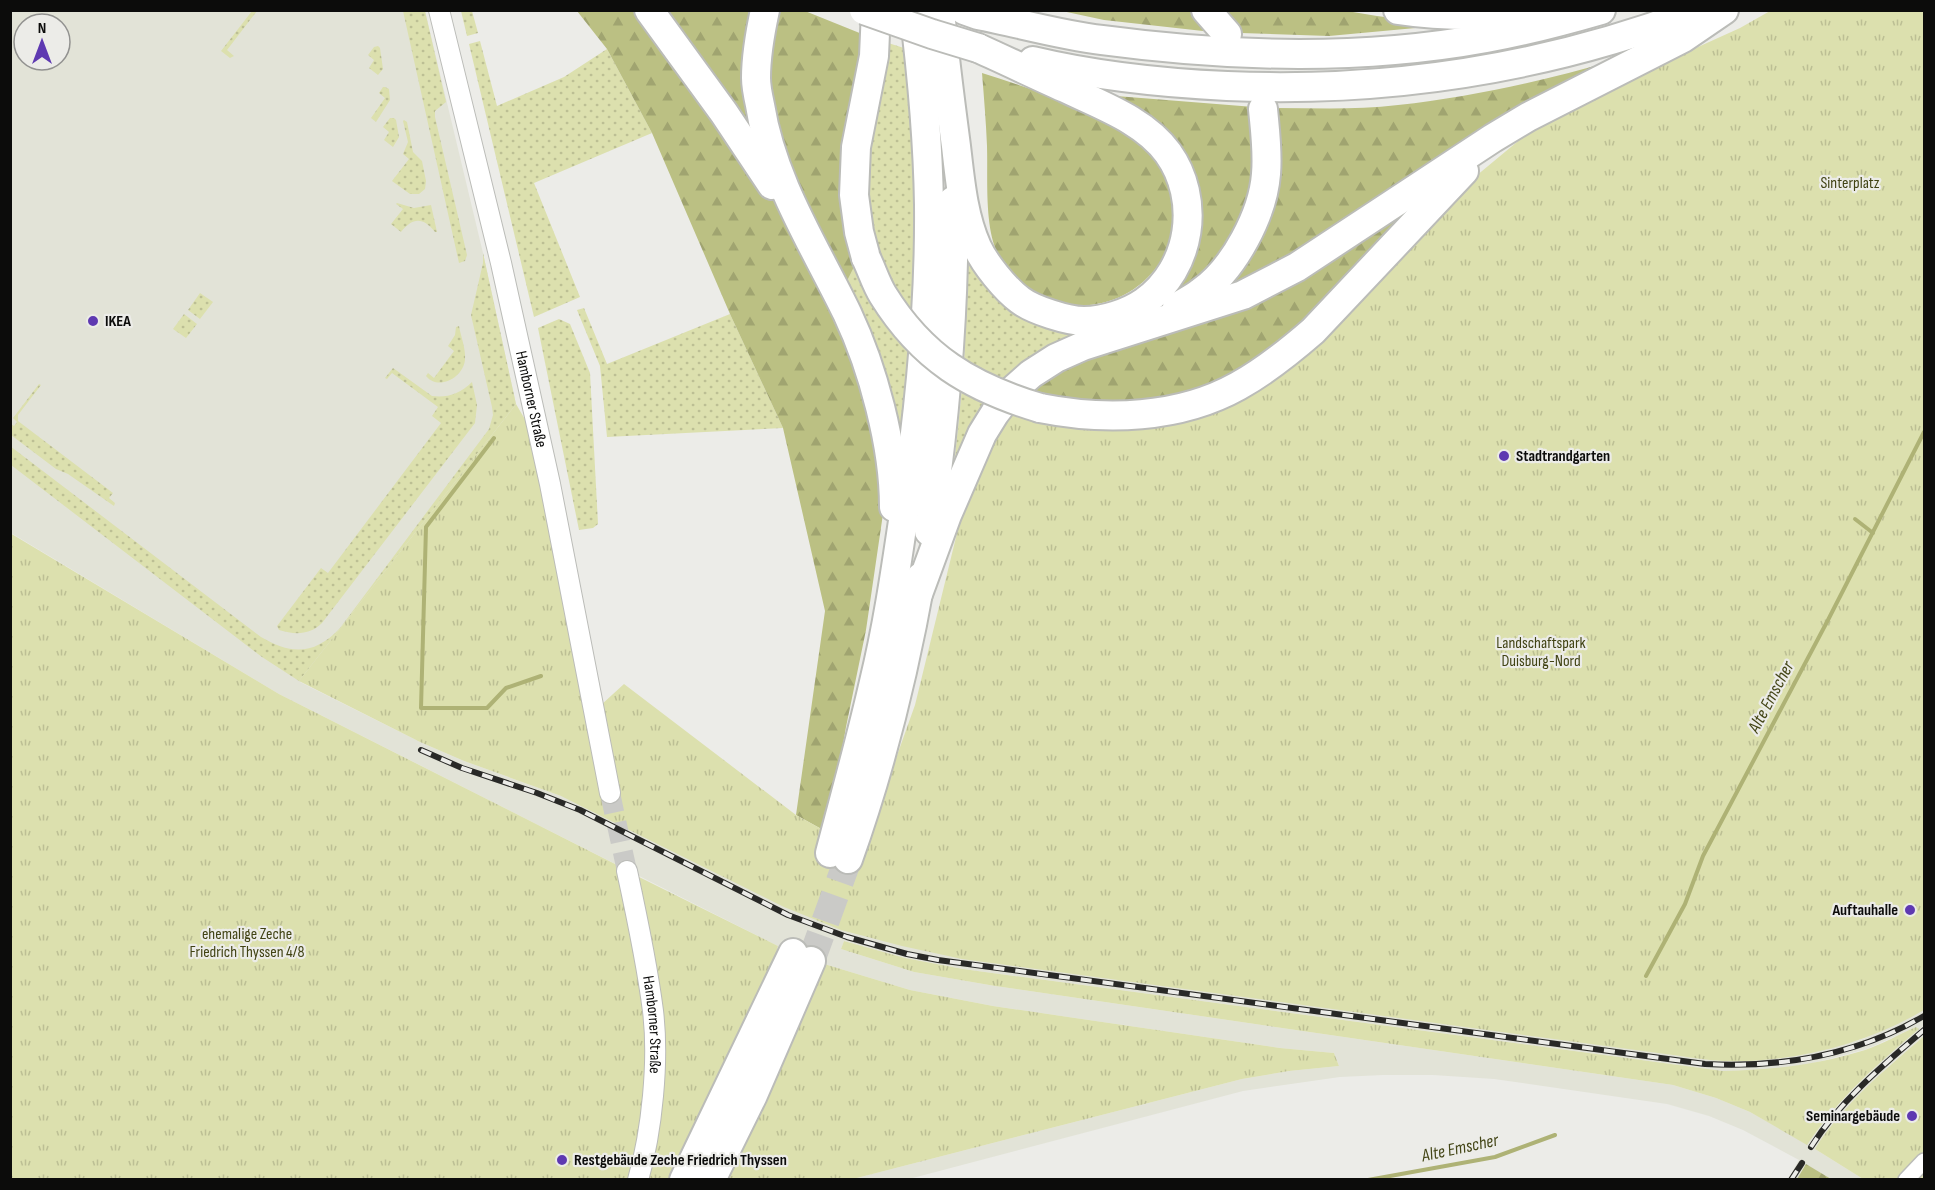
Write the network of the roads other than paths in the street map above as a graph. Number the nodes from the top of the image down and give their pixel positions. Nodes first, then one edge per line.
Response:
1 (439, 10) edge
2 (649, 10) edge
3 (765, 10) edge
4 (864, 10) edge
5 (876, 10) edge
6 (903, 10) edge
7 (914, 10) edge
8 (940, 10) edge
9 (1206, 10) edge
10 (1398, 10) edge
11 (1579, 10) edge
12 (1600, 10) edge
13 (1700, 10) edge
14 (1724, 10) edge
15 (971, 13) edge
16 (1227, 34) dead end
17 (978, 48) junction
18 (935, 85) junction
19 (1263, 109) dead end
20 (1528, 117) junction
21 (801, 226) junction
22 (1147, 325) junction
23 (905, 591) junction
24 (610, 793) tunnel mouth
25 (839, 856) tunnel mouth
26 (627, 871) tunnel mouth
27 (1924, 1161) edge
28 (638, 1179) edge
29 (684, 1179) edge
30 (711, 1179) edge
31 (1906, 1179) edge

1 - 24 street, Hamborner Straße
2 - 21 highway
3 - 21 highway
4 - 17 highway, bridge
5 - 20 highway, bridge
6 - 18 highway
7 - 18 highway
8 - 18 highway
9 - 16 highway
10 - 11 highway
12 - 15 highway
13 - 17 highway
14 - 20 highway
17 - 18 highway
18 - 23 highway
19 - 22 highway
20 - 22 highway
21 - 23 highway
22 - 23 highway
23 - 25 highway
26 - 28 street, Hamborner Straße
27 - 31 street
29 - 30 highway

